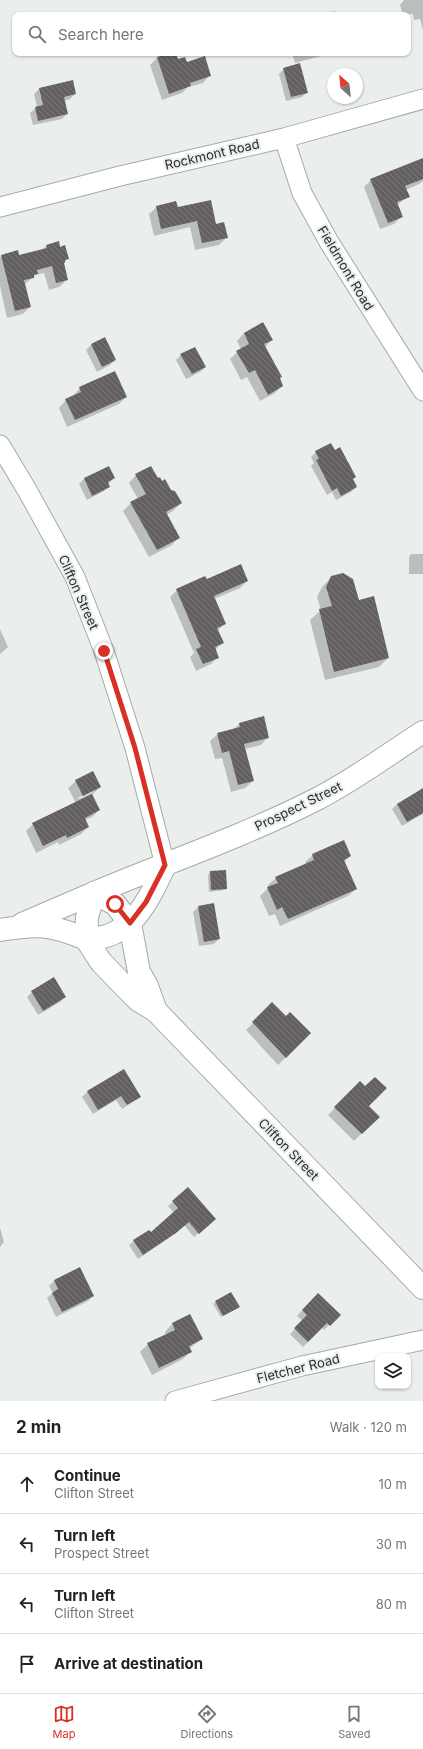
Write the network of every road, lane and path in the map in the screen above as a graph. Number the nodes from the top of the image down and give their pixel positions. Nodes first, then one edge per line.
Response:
1 (423, 99) edge
2 (284, 138) junction
3 (0, 207) edge
4 (423, 390) edge
5 (0, 444) edge
6 (423, 732) edge
7 (165, 865) junction
8 (94, 893) junction
9 (130, 923) junction
10 (7, 929) edge
11 (86, 940) junction
12 (156, 1011) junction
13 (423, 1288) edge
14 (423, 1340) edge
15 (175, 1401) edge

1 - 2 street, Rockmont Road
2 - 3 street, Rockmont Road
2 - 4 street, Fieldmont Road
5 - 7 street, Clifton Street
6 - 7 main road, Prospect Street
7 - 8 main road, Prospect Street
7 - 9 main road, Prospect Street
8 - 9 main road, Clifton Street
8 - 10 main road, Prospect Street
8 - 11 main road
9 - 11 main road, Prospect Street
9 - 12 main road, Clifton Street
10 - 11 main road, Prospect Street
11 - 12 main road, Clifton Street
12 - 13 main road, Clifton Street
14 - 15 street, Fletcher Road

